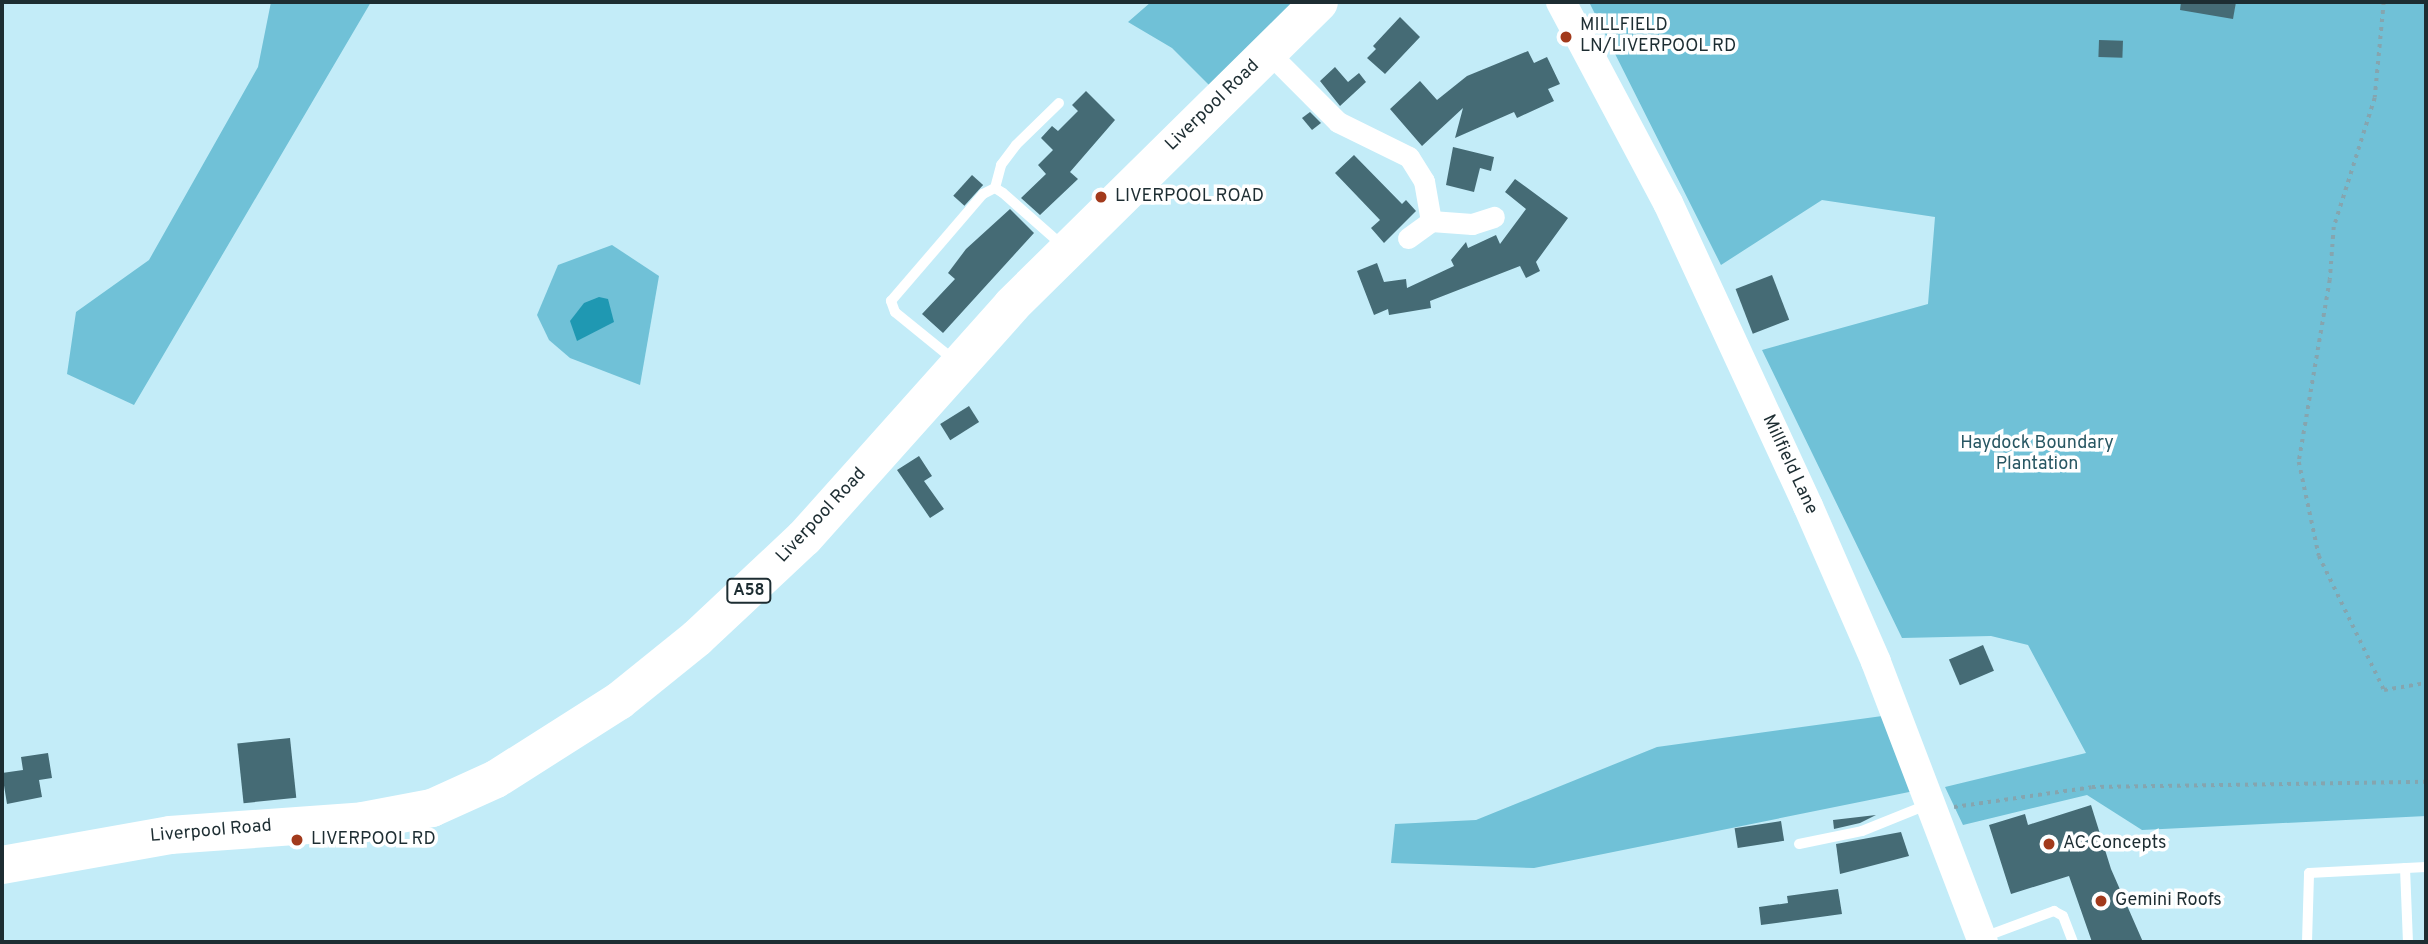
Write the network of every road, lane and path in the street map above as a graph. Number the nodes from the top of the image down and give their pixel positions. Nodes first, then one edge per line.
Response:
1 (1319, 2) edge
2 (1561, 2) edge
3 (2384, 2) edge
4 (1268, 52) junction
5 (1059, 103) dead end
6 (995, 188) junction
7 (1494, 217) dead end
8 (1431, 220) junction
9 (1408, 238) dead end
10 (1066, 249) junction
11 (958, 364) junction
12 (2426, 683) edge
13 (2426, 782) edge
14 (1933, 808) junction
15 (1799, 844) dead end
16 (2, 865) edge
17 (2426, 867) edge
18 (2404, 868) junction
19 (1982, 940) edge
20 (2073, 942) edge
21 (2307, 942) edge
22 (2408, 942) edge

1 - 4 highway, Liverpool Road / A58
2 - 14 street, Millfield Lane
3 - 12 path
4 - 8 street
4 - 10 highway, Liverpool Road / A58
5 - 6 lane
6 - 10 lane
6 - 11 lane
7 - 8 street
8 - 9 street
10 - 11 highway, Liverpool Road / A58
11 - 16 highway, Liverpool Road / A58
13 - 14 path
14 - 15 lane
14 - 19 street, Millfield Lane
17 - 18 lane
18 - 21 lane
18 - 22 lane
19 - 20 lane

